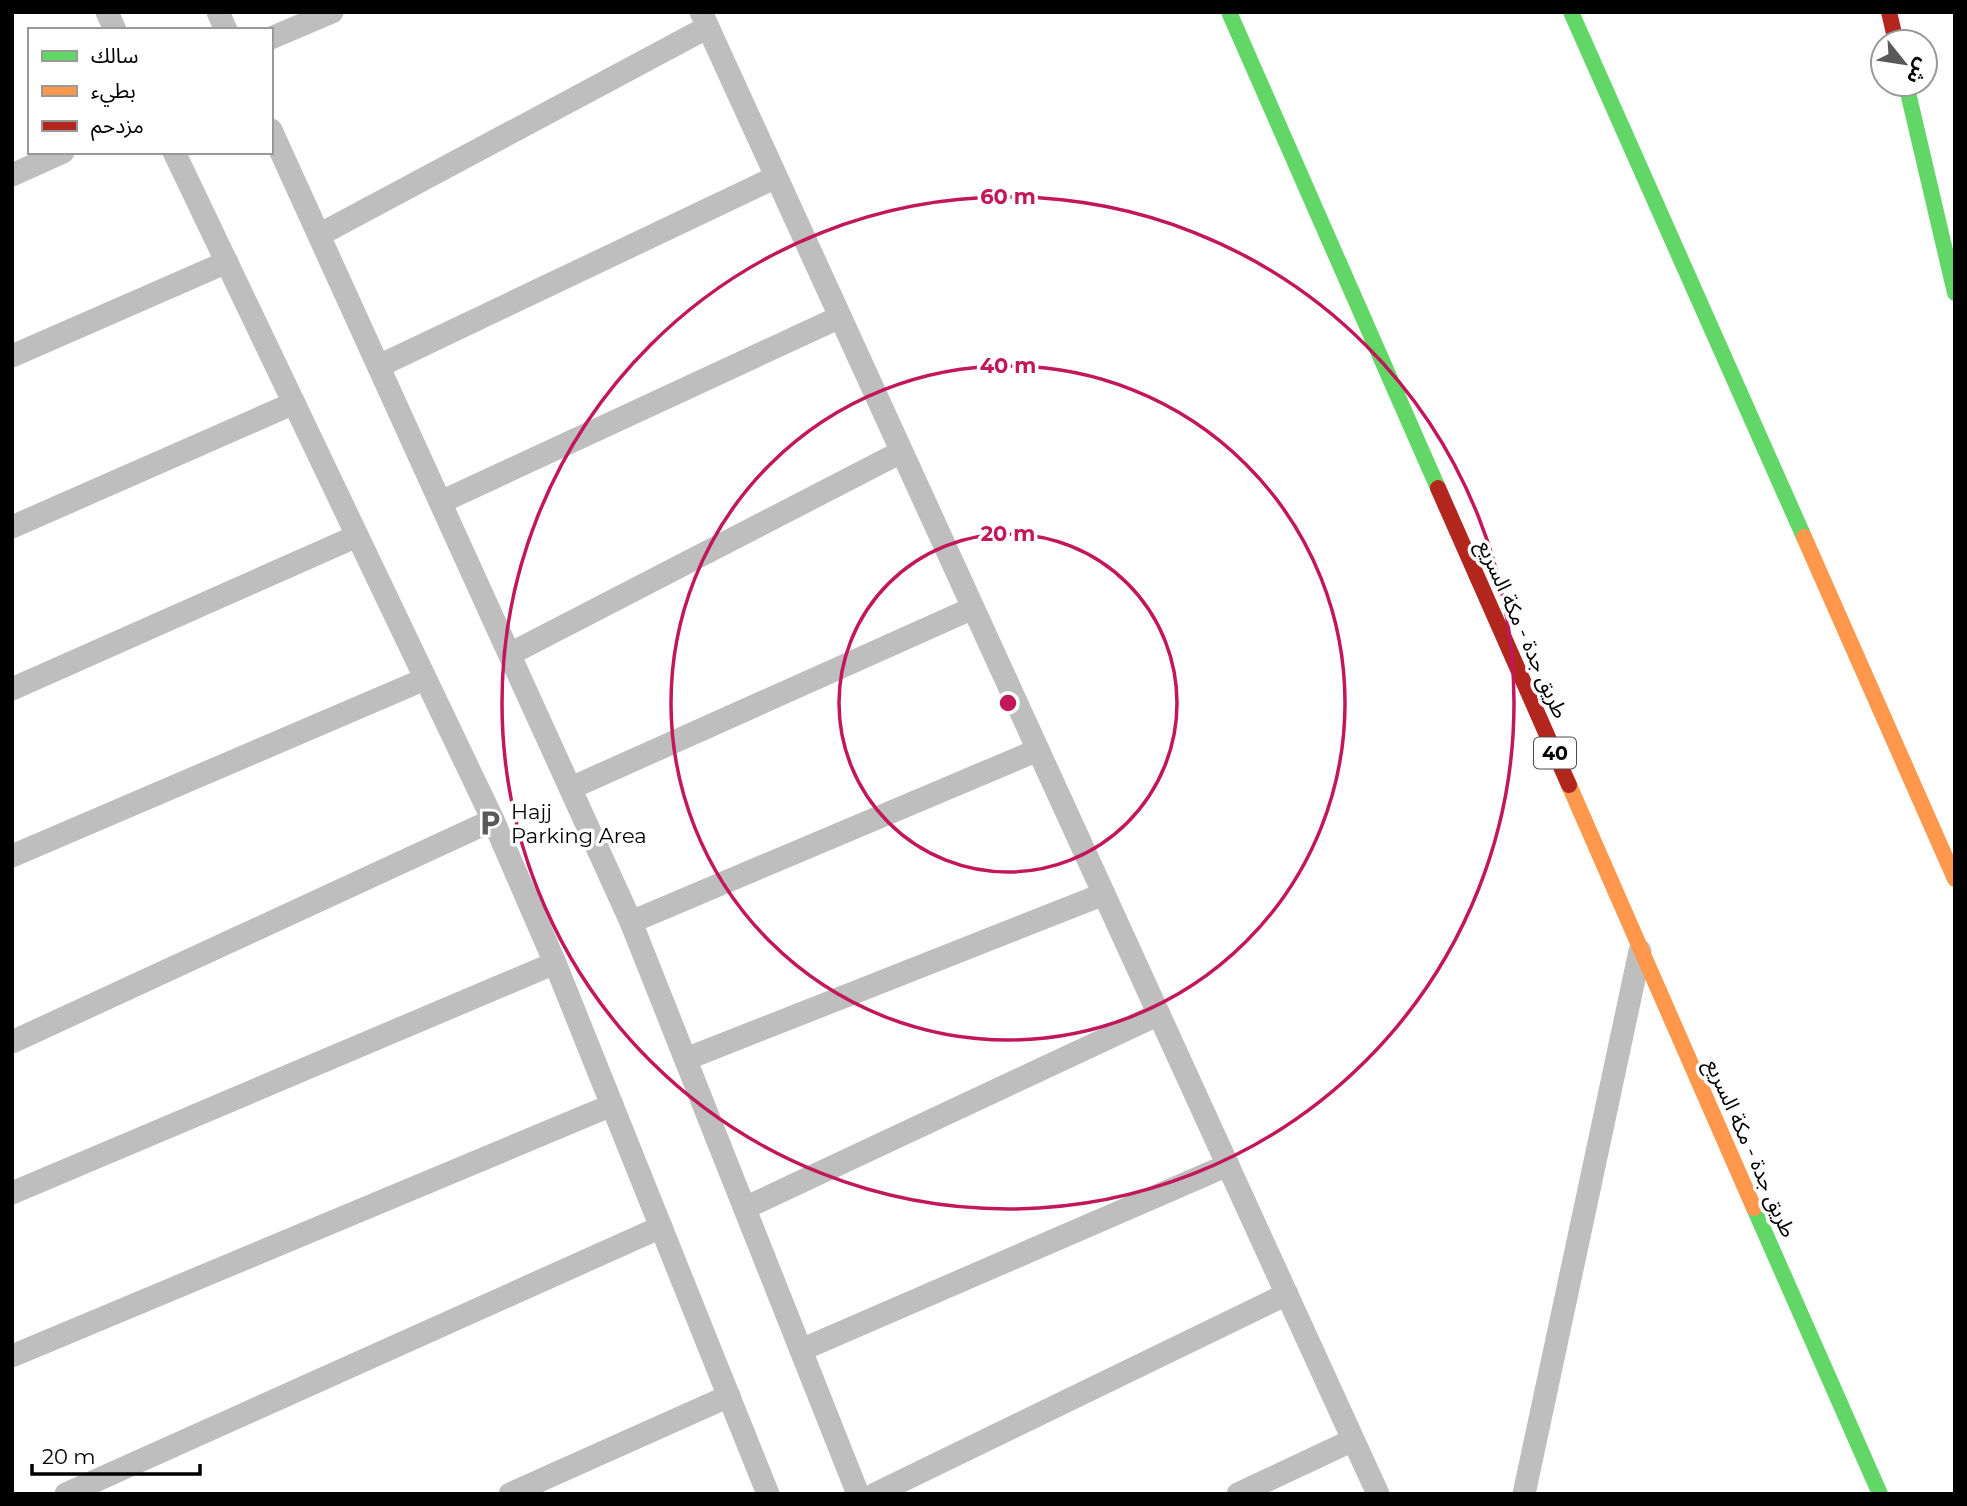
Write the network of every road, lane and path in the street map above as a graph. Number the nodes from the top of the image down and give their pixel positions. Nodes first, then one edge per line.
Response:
1 (107, 12) edge
2 (218, 12) edge
3 (332, 12) edge
4 (1229, 12) edge
5 (1571, 12) edge
6 (705, 20) edge
7 (115, 28) edge
8 (225, 28) edge
9 (273, 37) edge
10 (1909, 98) edge
11 (273, 134) edge
12 (59, 154) edge
13 (175, 154) edge
14 (12, 175) edge
15 (776, 177) junction
16 (319, 235) junction
17 (227, 262) junction
18 (1955, 293) edge
19 (840, 317) junction
20 (12, 356) edge
21 (379, 366) junction
22 (294, 403) junction
23 (901, 452) junction
24 (441, 502) junction
25 (12, 527) edge
26 (357, 536) junction
27 (973, 608) junction
28 (510, 654) junction
29 (425, 680) junction
30 (12, 689) edge
31 (1038, 750) junction
32 (571, 788) junction
33 (493, 820) junction
34 (12, 856) edge
35 (1955, 878) edge
36 (1104, 894) junction
37 (631, 922) junction
38 (1640, 948) junction
39 (555, 964) junction
40 (1158, 1014) junction
41 (12, 1042) edge
42 (686, 1059) junction
43 (612, 1105) junction
44 (1228, 1166) junction
45 (12, 1193) edge
46 (745, 1208) junction
47 (661, 1227) junction
48 (1287, 1294) junction
49 (801, 1350) junction
50 (12, 1356) edge
51 (729, 1396) junction
52 (1353, 1440) junction
53 (66, 1494) edge
54 (510, 1494) edge
55 (768, 1494) edge
56 (858, 1494) edge
57 (875, 1494) edge
58 (1238, 1494) edge
59 (1378, 1494) edge
60 (1524, 1494) edge
61 (1880, 1494) edge

1 - 7 lane
2 - 8 lane
3 - 9 lane
4 - 38 main road, طريق جدة - مكة السريع / 40
5 - 35 main road
6 - 15 lane
6 - 16 lane
10 - 18 main road
11 - 16 lane
12 - 14 lane
13 - 17 lane
15 - 19 lane
15 - 21 lane
16 - 21 lane
17 - 20 lane
17 - 22 lane
19 - 23 lane
19 - 24 lane
21 - 24 lane
22 - 25 lane
22 - 26 lane
23 - 27 lane
23 - 28 lane
24 - 28 lane
26 - 29 lane
26 - 30 lane
27 - 31 lane
27 - 32 lane
28 - 32 lane
29 - 33 lane
29 - 34 lane
31 - 36 lane
31 - 37 lane
32 - 37 lane
33 - 39 lane
33 - 41 lane
36 - 40 lane
36 - 42 lane
37 - 42 lane
38 - 60 lane
38 - 61 main road, طريق جدة - مكة السريع / 40
39 - 43 lane
39 - 45 lane
40 - 44 lane
40 - 46 lane
42 - 46 lane
43 - 47 lane
43 - 50 lane
44 - 48 lane
44 - 49 lane
46 - 49 lane
47 - 51 lane
47 - 53 lane
48 - 52 lane
48 - 57 lane
49 - 56 lane
51 - 54 lane
51 - 55 lane
52 - 58 lane
52 - 59 lane

